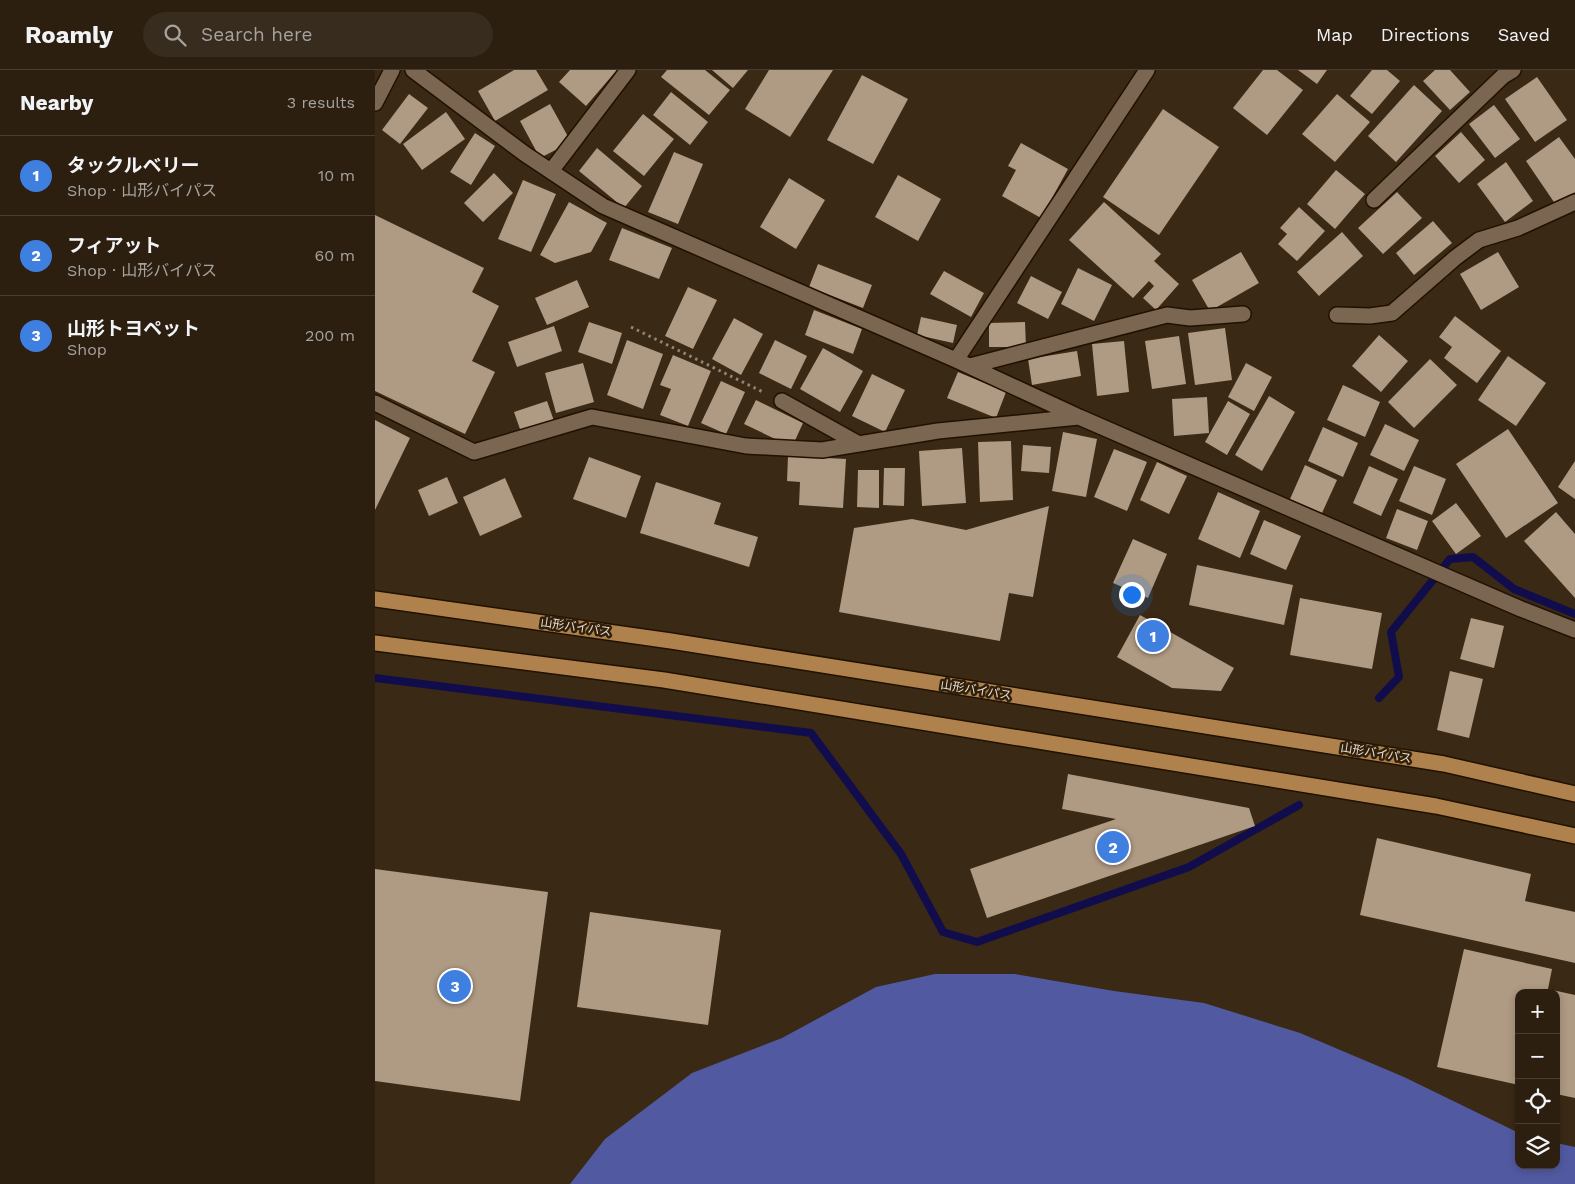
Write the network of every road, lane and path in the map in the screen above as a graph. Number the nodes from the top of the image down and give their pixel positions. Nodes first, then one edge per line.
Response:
1 (392, 70) edge
2 (413, 70) edge
3 (628, 70) edge
4 (1147, 70) edge
5 (1513, 70) edge
6 (375, 103) edge
7 (551, 172) junction
8 (1374, 200) dead end
9 (1575, 202) edge
10 (1243, 314) dead end
11 (1337, 315) dead end
12 (631, 328) dead end
13 (956, 360) junction
14 (970, 366) junction
15 (782, 400) joint
16 (375, 403) edge
17 (1079, 417) junction
18 (859, 444) junction
19 (375, 599) edge
20 (1575, 630) edge
21 (375, 643) edge
22 (1575, 794) edge
23 (1575, 836) edge

1 - 6 street
2 - 7 street
3 - 7 street
4 - 13 street
5 - 8 street
7 - 13 street
9 - 11 street
10 - 14 street
12 - 15 path
13 - 14 street
14 - 17 street
15 - 18 street
16 - 18 street
17 - 18 street
17 - 20 street
19 - 22 highway, 山形バイパス
21 - 23 highway

